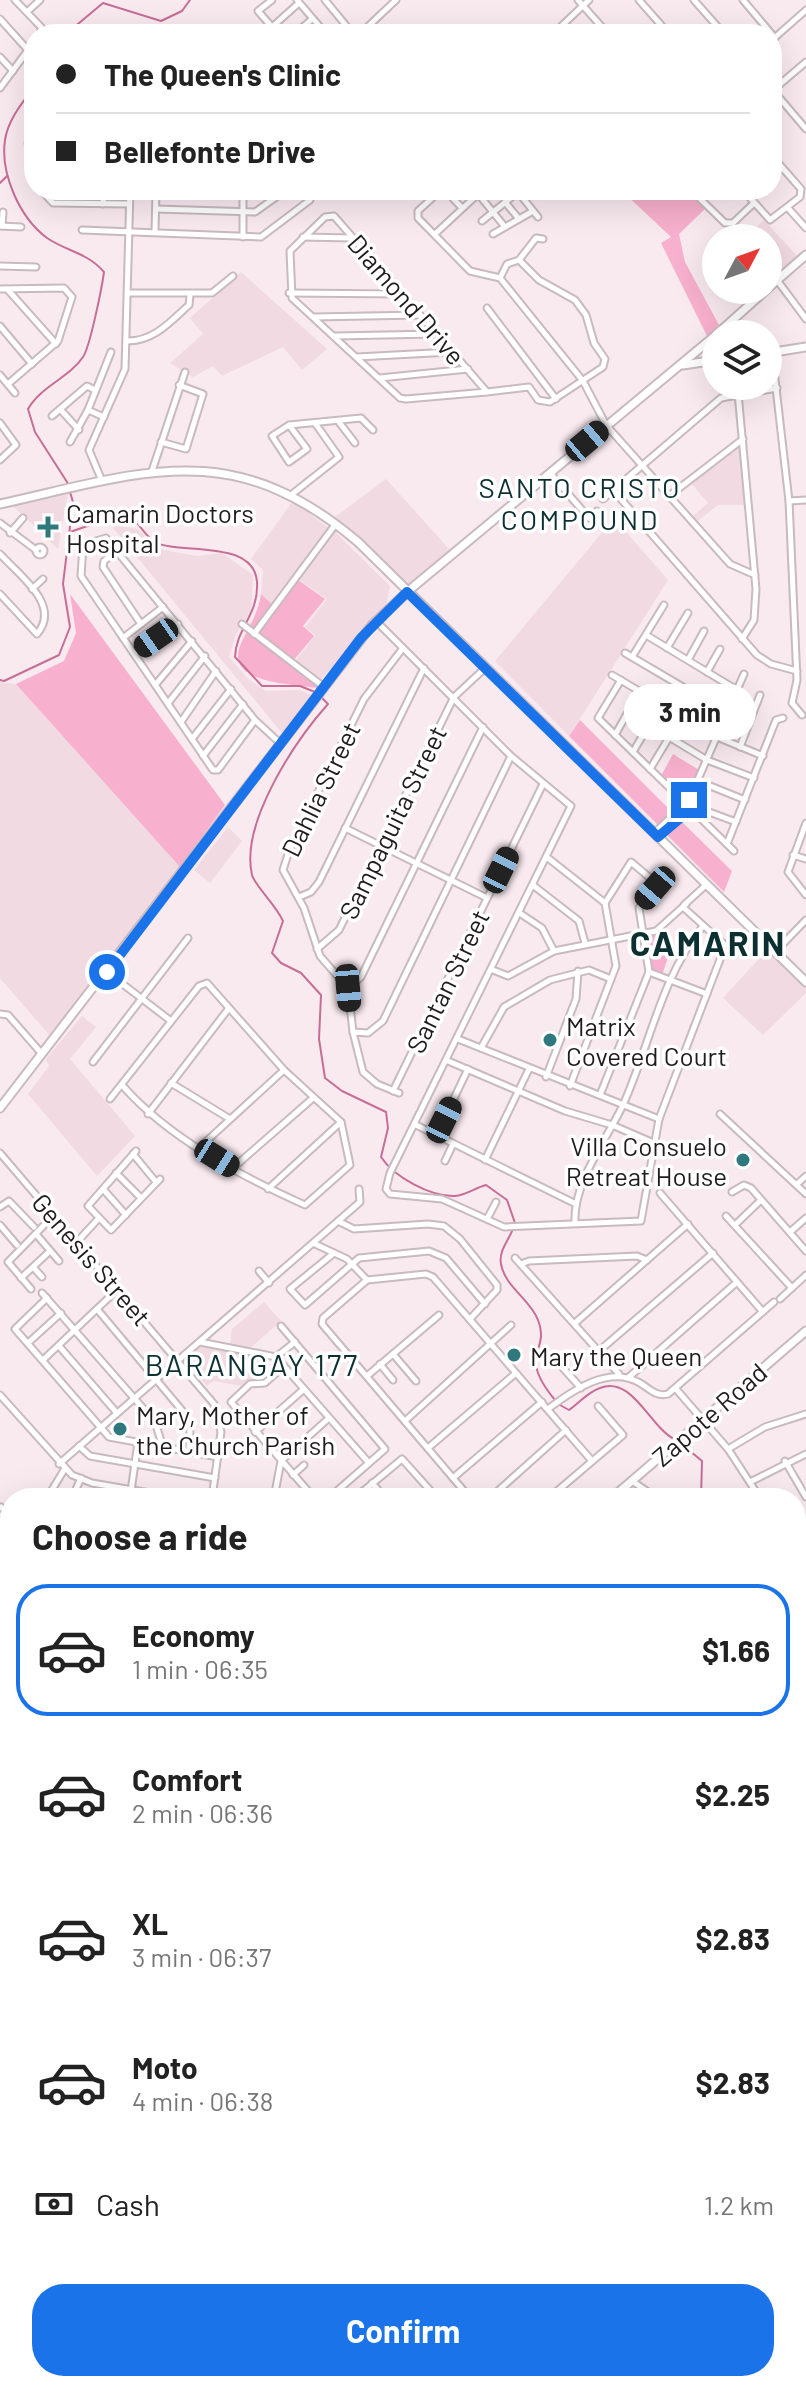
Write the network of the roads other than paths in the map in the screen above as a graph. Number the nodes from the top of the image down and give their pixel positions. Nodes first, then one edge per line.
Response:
1 (15, 0) edge
2 (40, 0) edge
3 (272, 0) edge
4 (325, 0) edge
5 (396, 0) edge
6 (589, 0) edge
7 (639, 0) edge
8 (694, 0) edge
9 (743, 0) edge
10 (298, 2) edge
11 (580, 3) edge
12 (806, 10) edge
13 (28, 11) junction
14 (0, 19) edge
15 (313, 19) junction
16 (37, 24) edge
17 (269, 24) edge
18 (275, 24) edge
19 (307, 24) edge
20 (317, 24) edge
21 (345, 24) edge
22 (371, 24) edge
23 (562, 24) edge
24 (599, 24) edge
25 (660, 24) edge
26 (715, 24) edge
27 (762, 24) edge
28 (782, 32) edge
29 (24, 46) edge
30 (24, 54) edge
31 (0, 57) edge
32 (806, 62) edge
33 (13, 71) junction
34 (782, 82) edge
35 (0, 88) edge
36 (782, 101) edge
37 (806, 129) edge
38 (782, 168) edge
39 (50, 200) edge
40 (103, 200) edge
41 (130, 200) edge
42 (156, 200) edge
43 (243, 200) edge
44 (273, 200) edge
45 (303, 200) edge
46 (434, 200) edge
47 (454, 200) edge
48 (469, 200) edge
49 (483, 200) edge
50 (508, 200) edge
51 (524, 200) edge
52 (702, 200) edge
53 (751, 200) edge
54 (505, 202) junction
55 (754, 203) junction
56 (103, 204) junction
57 (130, 204) junction
58 (462, 208) junction
59 (788, 208) junction
60 (156, 209) junction
61 (533, 211) junction
62 (3, 212) dead end
63 (243, 212) junction
64 (493, 212) junction
65 (538, 217) dead end
66 (519, 219) junction
67 (482, 221) dead end
68 (1, 226) edge
69 (21, 227) dead end
70 (505, 227) junction
71 (806, 228) edge
72 (82, 230) dead end
73 (129, 231) junction
74 (155, 232) junction
75 (435, 234) junction
76 (493, 234) dead end
77 (243, 237) junction
78 (301, 237) junction
79 (354, 238) junction
80 (543, 239) dead end
81 (806, 255) edge
82 (519, 260) junction
83 (0, 266) edge
84 (36, 267) dead end
85 (233, 276) dead end
86 (782, 276) edge
87 (500, 278) junction
88 (782, 287) edge
89 (4, 289) edge
90 (128, 293) junction
91 (289, 293) junction
92 (190, 294) junction
93 (402, 294) junction
94 (751, 304) edge
95 (487, 308) dead end
96 (421, 315) junction
97 (312, 317) junction
98 (806, 319) edge
99 (733, 320) edge
100 (0, 326) edge
101 (437, 334) junction
102 (335, 336) junction
103 (128, 341) junction
104 (56, 344) junction
105 (806, 347) edge
106 (702, 348) edge
107 (782, 351) edge
108 (111, 352) dead end
109 (452, 352) junction
110 (357, 357) junction
111 (702, 362) edge
112 (32, 364) junction
113 (681, 366) junction
114 (468, 369) junction
115 (185, 372) dead end
116 (0, 375) edge
117 (379, 378) junction
118 (583, 381) junction
119 (8, 384) junction
120 (179, 385) junction
121 (95, 390) junction
122 (487, 392) junction
123 (15, 393) dead end
124 (556, 399) junction
125 (722, 400) edge
126 (739, 400) edge
127 (778, 400) edge
128 (60, 409) junction
129 (88, 410) junction
130 (52, 416) dead end
131 (104, 417) junction
132 (338, 421) junction
133 (0, 423) edge
134 (315, 423) junction
135 (289, 425) junction
136 (606, 425) junction
137 (79, 430) junction
138 (373, 430) dead end
139 (743, 439) junction
140 (70, 442) dead end
141 (161, 442) junction
142 (355, 443) dead end
143 (0, 460) edge
144 (642, 465) junction
145 (152, 471) junction
146 (550, 473) junction
147 (102, 481) junction
148 (613, 490) junction
149 (291, 495) junction
150 (669, 496) junction
151 (603, 499) dead end
152 (806, 500) edge
153 (789, 501) junction
154 (0, 504) edge
155 (597, 511) dead end
156 (23, 518) dead end
157 (0, 523) edge
158 (336, 526) junction
159 (10, 533) junction
160 (36, 550) dead end
161 (117, 551) junction
162 (0, 554) edge
163 (755, 575) junction
164 (43, 579) dead end
165 (32, 589) junction
166 (407, 592) junction
167 (0, 594) edge
168 (664, 605) dead end
169 (163, 607) junction
170 (688, 613) dead end
171 (376, 621) junction
172 (141, 624) junction
173 (178, 624) junction
174 (242, 624) dead end
175 (704, 631) dead end
176 (252, 632) junction
177 (646, 635) junction
178 (123, 638) junction
179 (742, 639) junction
180 (192, 641) junction
181 (403, 648) junction
182 (667, 648) junction
183 (720, 649) dead end
184 (135, 653) junction
185 (625, 653) dead end
186 (205, 656) junction
187 (632, 657) junction
188 (688, 660) junction
189 (424, 668) junction
190 (483, 668) junction
191 (216, 671) junction
192 (797, 671) junction
193 (707, 672) junction
194 (744, 674) dead end
195 (612, 675) dead end
196 (621, 680) junction
197 (156, 684) junction
198 (324, 687) junction
199 (231, 689) junction
200 (737, 690) junction
201 (640, 691) junction
202 (760, 695) dead end
203 (454, 697) junction
204 (169, 702) junction
205 (243, 704) junction
206 (661, 704) junction
207 (727, 713) junction
208 (802, 715) dead end
209 (682, 716) junction
210 (783, 718) dead end
211 (255, 720) junction
212 (181, 722) junction
213 (483, 727) junction
214 (615, 735) junction
215 (669, 737) junction
216 (717, 737) junction
217 (192, 739) junction
218 (280, 746) junction
219 (740, 747) junction
220 (633, 752) junction
221 (203, 756) junction
222 (511, 756) junction
223 (763, 756) junction
224 (707, 760) junction
225 (650, 769) junction
226 (754, 778) junction
227 (698, 781) junction
228 (543, 784) junction
229 (745, 800) junction
230 (688, 806) junction
231 (736, 822) junction
232 (806, 823) edge
233 (345, 828) junction
234 (656, 835) junction
235 (727, 844) junction
236 (379, 846) junction
237 (734, 851) dead end
238 (793, 855) junction
239 (548, 858) junction
240 (806, 859) edge
241 (415, 863) junction
242 (451, 881) junction
243 (706, 885) junction
244 (534, 886) junction
245 (806, 895) edge
246 (299, 897) junction
247 (487, 898) junction
248 (605, 903) junction
249 (683, 908) junction
250 (521, 914) junction
251 (806, 920) edge
252 (703, 926) junction
253 (644, 934) junction
254 (188, 938) dead end
255 (613, 939) junction
256 (585, 943) junction
257 (317, 949) junction
258 (554, 951) junction
259 (775, 952) junction
260 (493, 970) junction
261 (578, 971) junction
262 (107, 972) junction
263 (649, 972) junction
264 (611, 979) junction
265 (670, 980) junction
266 (806, 982) edge
267 (348, 988) junction
268 (707, 994) junction
269 (142, 998) junction
270 (229, 1008) junction
271 (0, 1014) edge
272 (171, 1021) junction
273 (353, 1032) junction
274 (458, 1039) junction
275 (481, 1048) junction
276 (42, 1054) junction
277 (448, 1061) junction
278 (93, 1062) dead end
279 (468, 1069) junction
280 (529, 1069) junction
281 (284, 1070) junction
282 (546, 1077) junction
283 (171, 1083) junction
284 (122, 1085) junction
285 (570, 1086) junction
286 (519, 1090) junction
287 (600, 1095) junction
288 (313, 1098) junction
289 (110, 1099) dead end
290 (623, 1104) junction
291 (0, 1108) edge
292 (148, 1114) junction
293 (720, 1114) dead end
294 (230, 1119) junction
295 (659, 1119) junction
296 (341, 1122) junction
297 (416, 1125) junction
298 (612, 1125) junction
299 (436, 1136) junction
300 (453, 1144) junction
301 (656, 1144) junction
302 (200, 1147) junction
303 (0, 1153) edge
304 (485, 1160) junction
305 (445, 1161) dead end
306 (233, 1168) junction
307 (116, 1173) junction
308 (806, 1176) edge
309 (797, 1184) junction
310 (103, 1189) junction
311 (268, 1189) junction
312 (359, 1189) dead end
313 (732, 1192) dead end
314 (660, 1193) dead end
315 (806, 1194) edge
316 (141, 1199) junction
317 (761, 1200) junction
318 (496, 1202) dead end
319 (574, 1203) junction
320 (0, 1207) edge
321 (126, 1215) junction
322 (54, 1216) junction
323 (726, 1216) dead end
324 (99, 1218) junction
325 (806, 1218) edge
326 (487, 1219) junction
327 (338, 1221) junction
328 (575, 1223) junction
329 (688, 1224) junction
330 (0, 1225) edge
331 (735, 1225) junction
332 (35, 1231) junction
333 (790, 1232) junction
334 (77, 1242) junction
335 (315, 1244) junction
336 (17, 1245) dead end
337 (50, 1251) junction
338 (806, 1251) edge
339 (334, 1253) junction
340 (713, 1253) junction
341 (515, 1258) dead end
342 (647, 1260) junction
343 (59, 1261) dead end
344 (352, 1263) junction
345 (521, 1264) junction
346 (33, 1267) junction
347 (259, 1271) dead end
348 (42, 1277) dead end
349 (21, 1278) junction
350 (805, 1278) edge
351 (367, 1280) junction
352 (737, 1282) junction
353 (269, 1283) junction
354 (792, 1288) junction
355 (31, 1289) dead end
356 (118, 1289) junction
357 (42, 1293) dead end
358 (47, 1298) junction
359 (485, 1304) junction
360 (97, 1309) junction
361 (763, 1312) junction
362 (61, 1313) junction
363 (439, 1315) dead end
364 (470, 1319) junction
365 (575, 1323) junction
366 (511, 1325) dead end
367 (281, 1326) dead end
368 (76, 1330) junction
369 (806, 1331) edge
370 (199, 1342) junction
371 (295, 1342) junction
372 (28, 1343) junction
373 (491, 1343) junction
374 (59, 1346) junction
375 (599, 1351) junction
376 (393, 1354) junction
377 (552, 1356) dead end
378 (276, 1357) junction
379 (179, 1359) junction
380 (43, 1360) junction
381 (380, 1364) junction
382 (284, 1366) junction
383 (516, 1373) junction
384 (620, 1375) junction
385 (367, 1376) junction
386 (629, 1377) junction
387 (156, 1378) junction
388 (393, 1380) dead end
389 (416, 1381) dead end
390 (304, 1389) junction
391 (581, 1389) junction
392 (676, 1389) junction
393 (0, 1395) edge
394 (134, 1397) junction
395 (542, 1402) junction
396 (598, 1406) dead end
397 (548, 1409) junction
398 (116, 1412) junction
399 (806, 1414) edge
400 (329, 1418) junction
401 (703, 1419) junction
402 (405, 1421) junction
403 (100, 1427) junction
404 (566, 1430) junction
405 (255, 1432) junction
406 (138, 1442) junction
407 (79, 1446) junction
408 (163, 1447) junction
409 (428, 1448) junction
410 (728, 1449) junction
411 (189, 1451) junction
412 (806, 1454) edge
413 (218, 1457) junction
414 (281, 1461) junction
415 (592, 1461) junction
416 (785, 1461) junction
417 (369, 1463) junction
418 (59, 1464) junction
419 (135, 1464) junction
420 (304, 1465) dead end
421 (64, 1470) junction
422 (293, 1475) junction
423 (81, 1478) junction
424 (215, 1478) junction
425 (453, 1478) junction
426 (632, 1481) junction
427 (750, 1482) junction
428 (372, 1483) junction
429 (53, 1488) edge
430 (76, 1488) edge
431 (112, 1488) edge
432 (131, 1488) edge
433 (214, 1488) edge
434 (276, 1488) edge
435 (305, 1488) edge
436 (340, 1488) edge
437 (366, 1488) edge
438 (376, 1488) edge
439 (428, 1488) edge
440 (462, 1488) edge
441 (501, 1488) edge
442 (561, 1488) edge
443 (624, 1488) edge
444 (642, 1488) edge
445 (754, 1488) edge
446 (801, 1488) edge

1 - 13 street
2 - 13 street
3 - 17 street
4 - 21 street
5 - 22 street
6 - 11 street
7 - 25 street
8 - 26 street
9 - 27 street
10 - 15 street
10 - 18 street
11 - 23 street
11 - 24 street
12 - 28 street
13 - 16 street
14 - 29 street
15 - 19 street
15 - 20 street
30 - 33 street
31 - 33 street
32 - 34 street
33 - 35 street
36 - 37 street
38 - 59 street
39 - 56 street
40 - 56 street
41 - 57 street
42 - 60 street
43 - 63 street
44 - 63 street
45 - 77 street
46 - 75 street
47 - 58 street
48 - 58 street
49 - 64 street
50 - 54 street
51 - 61 street
52 - 55 street
53 - 55 street
54 - 64 street
54 - 66 street
55 - 59 street
56 - 57 street
57 - 73 street
58 - 75 street
59 - 71 street
60 - 63 street
60 - 74 street
61 - 65 street
61 - 66 street
62 - 68 street
63 - 77 street
64 - 67 street
64 - 70 street
66 - 70 street
68 - 69 street
70 - 76 street
72 - 73 street
73 - 74 street
73 - 90 street
74 - 77 street
75 - 87 street
78 - 79 street
78 - 79 street, Diamond Drive
78 - 91 street
79 - 93 street, Diamond Drive
80 - 82 street
81 - 86 main road
82 - 87 street
82 - 118 street
83 - 84 street
85 - 92 street
87 - 118 street
88 - 98 street
89 - 104 street
89 - 104 street
90 - 92 street
90 - 103 street
91 - 93 street
91 - 97 street, Diamond Drive
92 - 103 street
93 - 96 street, Diamond Drive
94 - 99 main road
95 - 124 street
96 - 97 street
96 - 101 street, Diamond Drive
97 - 102 street, Diamond Drive
100 - 112 street
101 - 102 street
101 - 109 street, Diamond Drive
102 - 110 street, Diamond Drive
103 - 131 street
104 - 112 street
105 - 107 main road
106 - 113 main road
108 - 121 street
109 - 110 street
109 - 114 street, Diamond Drive
110 - 117 street, Diamond Drive
111 - 113 main road
112 - 119 street
113 - 136 main road
114 - 117 street
114 - 122 street, Diamond Drive
115 - 120 street
116 - 119 street
117 - 122 street, Diamond Drive
118 - 124 street
118 - 136 street
119 - 123 street
120 - 141 street
120 - 141 street
121 - 128 street
121 - 129 street
122 - 124 street
125 - 144 street
126 - 139 street
127 - 153 street
128 - 130 street
128 - 137 street
129 - 131 street
129 - 137 street
131 - 147 street
132 - 134 street
132 - 138 street
132 - 142 street
133 - 143 street
134 - 135 street
134 - 149 street
135 - 135 street
136 - 144 street
136 - 146 main road
137 - 140 street
139 - 150 street
139 - 163 street
141 - 145 street
144 - 148 street
144 - 150 street
145 - 147 main road
145 - 149 main road
146 - 155 street
146 - 166 main road
147 - 154 main road
148 - 151 street
148 - 179 street
149 - 158 main road
150 - 163 street
152 - 153 street
153 - 192 street
156 - 159 street
157 - 159 street
158 - 166 main road
158 - 176 street
159 - 160 street
161 - 169 street
161 - 172 street
161 - 178 street
162 - 165 street
163 - 179 street
164 - 165 street
165 - 167 street
166 - 171 main road
166 - 190 main road
168 - 177 street
169 - 172 street
169 - 173 street
170 - 182 street
171 - 181 street
171 - 198 main road
172 - 178 street
173 - 180 street
173 - 184 street
174 - 176 street
175 - 188 street
176 - 198 street
177 - 182 street
177 - 187 street
178 - 184 street
179 - 192 street
180 - 186 street
180 - 197 street
181 - 189 street
181 - 246 street, Dahlia Street
182 - 188 street
183 - 193 street
184 - 197 street
185 - 187 street
186 - 191 street
186 - 204 street
187 - 207 street
188 - 193 street
189 - 203 street
189 - 233 street
190 - 203 street, Sampaguita Street
190 - 234 main road
191 - 199 street
191 - 212 street
192 - 208 street
193 - 200 street
194 - 200 street
195 - 196 street
196 - 201 street
196 - 214 street
197 - 204 street
198 - 218 main road
199 - 205 street
199 - 217 street
200 - 207 street
201 - 206 street
201 - 214 street
202 - 219 street
203 - 213 street
203 - 236 street, Sampaguita Street
204 - 212 street
205 - 211 street
205 - 221 street
206 - 209 street
206 - 220 street
207 - 216 street
209 - 215 street
209 - 216 street
210 - 223 street
211 - 218 street
211 - 221 street
212 - 217 street
213 - 222 street
213 - 241 street
214 - 220 street
215 - 224 street
215 - 225 street
216 - 219 street
216 - 224 street
217 - 221 street
218 - 262 main road
219 - 223 street
220 - 225 street
222 - 228 street
222 - 242 street
223 - 226 street
224 - 226 street
224 - 227 street
225 - 230 street
226 - 229 street
227 - 229 street
227 - 230 street
228 - 239 street
228 - 247 street, Santan Street
229 - 231 street
230 - 231 street
230 - 234 street
230 - 235 street
231 - 235 street
232 - 238 street
233 - 236 street
233 - 246 street
234 - 243 main road
235 - 237 street
236 - 241 street
236 - 257 street, Sampaguita Street
238 - 240 street
238 - 245 street
239 - 244 street
239 - 248 street
241 - 242 street
241 - 267 street
242 - 247 street
242 - 273 street
243 - 249 street
243 - 259 main road
244 - 250 street
244 - 256 street
246 - 257 street, Dahlia Street
247 - 273 street, Santan Street
248 - 253 street
248 - 255 street
249 - 252 street
249 - 253 street
250 - 258 street
250 - 260 street
251 - 259 street
252 - 265 street
252 - 268 street
253 - 255 street
253 - 263 street
254 - 269 street
255 - 256 street
255 - 264 street
256 - 258 street
257 - 267 street, Dahlia Street
258 - 260 street
259 - 266 main road
260 - 274 street
261 - 264 street
261 - 275 street
261 - 282 street
262 - 269 street
262 - 276 main road
263 - 265 street
263 - 287 street
264 - 285 street
265 - 268 street
265 - 290 street
267 - 273 street
268 - 295 street
269 - 272 street
269 - 278 street
270 - 272 street
270 - 281 street
270 - 283 street
271 - 276 street
272 - 284 street
274 - 275 street
274 - 277 street
275 - 280 street
276 - 291 main road
277 - 279 street
277 - 297 street
279 - 286 street
279 - 299 street
280 - 282 street
280 - 286 street
281 - 288 street
281 - 294 street
282 - 285 street
283 - 292 street
283 - 294 street
284 - 289 street
284 - 292 street
285 - 287 street
286 - 298 street
286 - 304 street
287 - 290 street
288 - 296 street
288 - 306 street
290 - 295 street
290 - 298 street
292 - 302 street
293 - 309 street
294 - 302 street
295 - 301 street
296 - 311 street
296 - 311 street
297 - 299 street
297 - 326 street
298 - 301 street
298 - 319 street
299 - 300 street
300 - 304 street
300 - 305 street
301 - 328 street
302 - 306 street
303 - 322 street, Genesis Street
304 - 319 street
306 - 311 street
307 - 310 street
307 - 316 street
307 - 316 street
308 - 309 street
309 - 315 street
310 - 321 street
310 - 324 street
312 - 327 street
313 - 317 street
314 - 329 street
316 - 321 street
317 - 331 street
317 - 333 street
318 - 326 street
319 - 328 street
320 - 332 street
321 - 324 street
322 - 332 street
322 - 334 street, Genesis Street
323 - 331 street
324 - 334 street
325 - 333 street
326 - 328 street
327 - 335 street
327 - 359 street
329 - 340 street
329 - 342 street
330 - 336 street
331 - 354 street
332 - 337 street
332 - 349 street
333 - 338 street
334 - 356 street, Genesis Street
335 - 339 street
335 - 353 street
337 - 343 street
337 - 346 street
339 - 344 street
339 - 344 street
340 - 352 street
340 - 375 street
341 - 345 street
342 - 345 street
342 - 365 street
344 - 351 street
344 - 359 street
345 - 365 street
346 - 348 street
346 - 349 street
347 - 353 street
349 - 355 street
350 - 354 street
351 - 364 street
351 - 385 street
352 - 361 street
352 - 386 street
353 - 370 street
354 - 361 street
356 - 360 street
356 - 379 street, Genesis Street
357 - 358 street
358 - 362 street
358 - 372 street
359 - 364 street
360 - 368 street
360 - 387 street
361 - 392 street
362 - 368 street
362 - 372 street
363 - 376 street
364 - 373 street
365 - 375 street
366 - 373 street
367 - 371 street
368 - 374 street
368 - 394 street
369 - 401 main road, Zapote Road
370 - 378 street
370 - 379 street
371 - 378 street
371 - 417 street
372 - 380 street
373 - 383 street
373 - 402 street
374 - 380 street
374 - 398 street
375 - 384 street
376 - 381 street
376 - 389 street
377 - 391 street
378 - 382 street
379 - 387 street
379 - 413 street, Genesis Street
380 - 403 street
381 - 385 street
381 - 388 street
382 - 390 street
382 - 405 street
383 - 395 street
383 - 409 street
384 - 386 street
384 - 391 street
385 - 402 street
386 - 392 street
387 - 394 street
387 - 411 street
390 - 400 street
390 - 405 street
391 - 397 street
392 - 401 street
393 - 418 street
394 - 398 street
394 - 408 street
395 - 397 street
395 - 425 street
396 - 415 street
397 - 404 street
398 - 403 street
399 - 410 street
400 - 414 street
400 - 417 street
401 - 410 street
401 - 426 main road, Zapote Road
402 - 409 street
403 - 406 street
403 - 407 street
404 - 415 street
404 - 441 street
405 - 414 street
406 - 408 street
406 - 419 street
407 - 418 street
407 - 419 street
408 - 411 street
409 - 425 street
410 - 427 street
411 - 413 street
412 - 416 street
413 - 424 street, Genesis Street
414 - 422 street
414 - 434 street
415 - 442 street
416 - 427 street
416 - 446 street
417 - 436 street
418 - 421 street
419 - 424 street
419 - 432 street
420 - 422 street
421 - 423 street
421 - 429 street
422 - 435 street
423 - 430 street
423 - 431 street
424 - 433 street, Genesis Street
425 - 440 street
426 - 443 main road, Zapote Road
426 - 444 street
427 - 445 street
428 - 437 street
428 - 438 street
428 - 439 street

